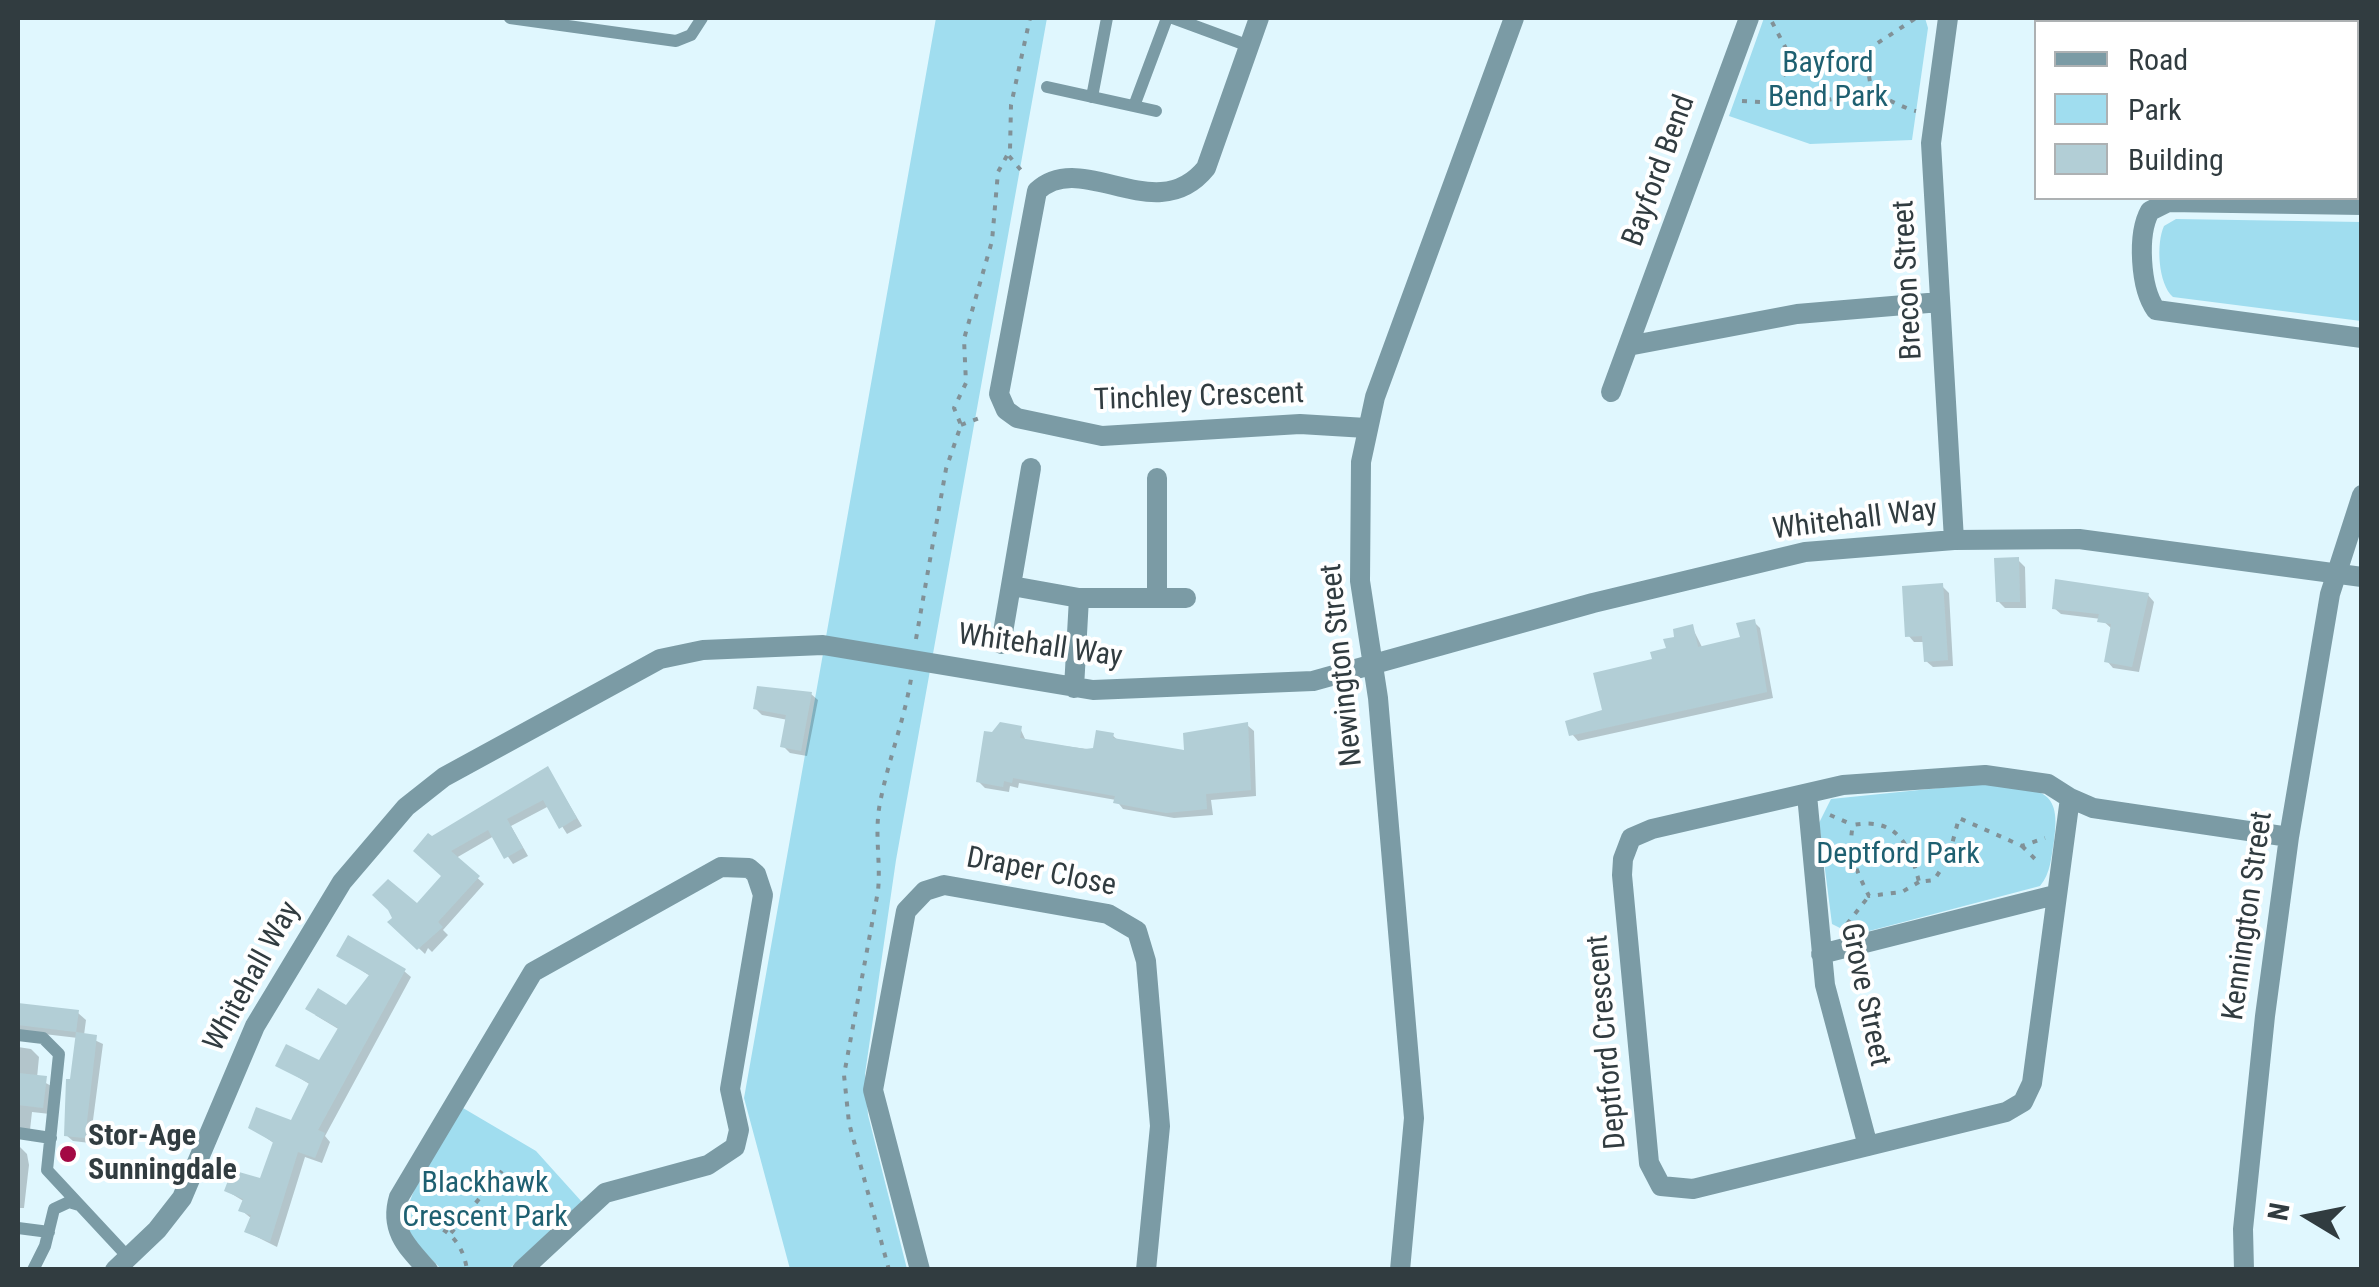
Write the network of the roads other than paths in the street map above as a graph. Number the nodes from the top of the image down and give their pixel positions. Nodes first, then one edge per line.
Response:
1 (510, 18) edge
2 (702, 18) edge
3 (1107, 18) edge
4 (1170, 18) edge
5 (1259, 18) edge
6 (1514, 18) edge
7 (1749, 18) edge
8 (1948, 18) edge
9 (1249, 46) junction
10 (1046, 87) dead end
11 (1092, 97) junction
12 (1134, 106) junction
13 (1156, 111) dead end
14 (2362, 204) edge
15 (1940, 302) junction
16 (2362, 338) edge
17 (1628, 346) junction
18 (1611, 392) dead end
19 (1366, 428) junction
20 (1031, 468) dead end
21 (1158, 478) dead end
22 (2362, 495) edge
23 (1954, 540) junction
24 (2338, 573) junction
25 (2362, 577) edge
26 (1012, 586) junction
27 (1079, 598) junction
28 (1157, 598) junction
29 (1186, 598) dead end
30 (1002, 644) dead end
31 (1373, 664) junction
32 (1074, 688) junction
33 (1807, 795) junction
34 (2070, 798) junction
35 (2289, 837) junction
36 (2055, 895) junction
37 (1821, 954) junction
38 (18, 1035) edge
39 (18, 1133) edge
40 (51, 1138) junction
41 (1868, 1146) junction
42 (80, 1206) junction
43 (18, 1228) edge
44 (49, 1232) junction
45 (128, 1265) edge
46 (33, 1270) edge
47 (428, 1270) edge
48 (522, 1270) edge
49 (920, 1270) edge
50 (1146, 1270) edge
51 (1400, 1270) edge
52 (2244, 1270) edge

1 - 2 lane
3 - 11 lane
4 - 9 lane
4 - 12 lane
5 - 9 street, Tinchley Crescent
6 - 19 street, Newington Street
7 - 17 street, Bayford Bend
8 - 15 street, Brecon Street
9 - 19 street, Tinchley Crescent
10 - 11 lane
11 - 12 lane
12 - 13 lane
14 - 16 street
15 - 17 street
15 - 23 street, Brecon Street
17 - 18 street, Bayford Bend
19 - 31 street, Newington Street
20 - 26 street
21 - 28 street
22 - 24 street, Kennington Street
23 - 24 street, Whitehall Way
23 - 31 street, Whitehall Way
24 - 25 street, Whitehall Way
24 - 35 street, Kennington Street
26 - 27 street
26 - 30 street
27 - 28 street
27 - 32 street
28 - 29 street
31 - 32 street, Whitehall Way
31 - 51 street, Newington Street
32 - 45 street, Whitehall Way
33 - 34 street, Deptford Crescent
33 - 37 street, Grove Street
33 - 41 street, Deptford Crescent
34 - 35 street, Deptford Crescent
34 - 36 street, Deptford Crescent
35 - 52 street, Kennington Street
36 - 37 street
36 - 41 street, Deptford Crescent
37 - 41 street, Grove Street
38 - 40 lane
39 - 40 lane
40 - 42 lane
42 - 44 lane
42 - 45 lane
43 - 44 lane
44 - 46 lane
47 - 48 street
49 - 50 street, Draper Close

